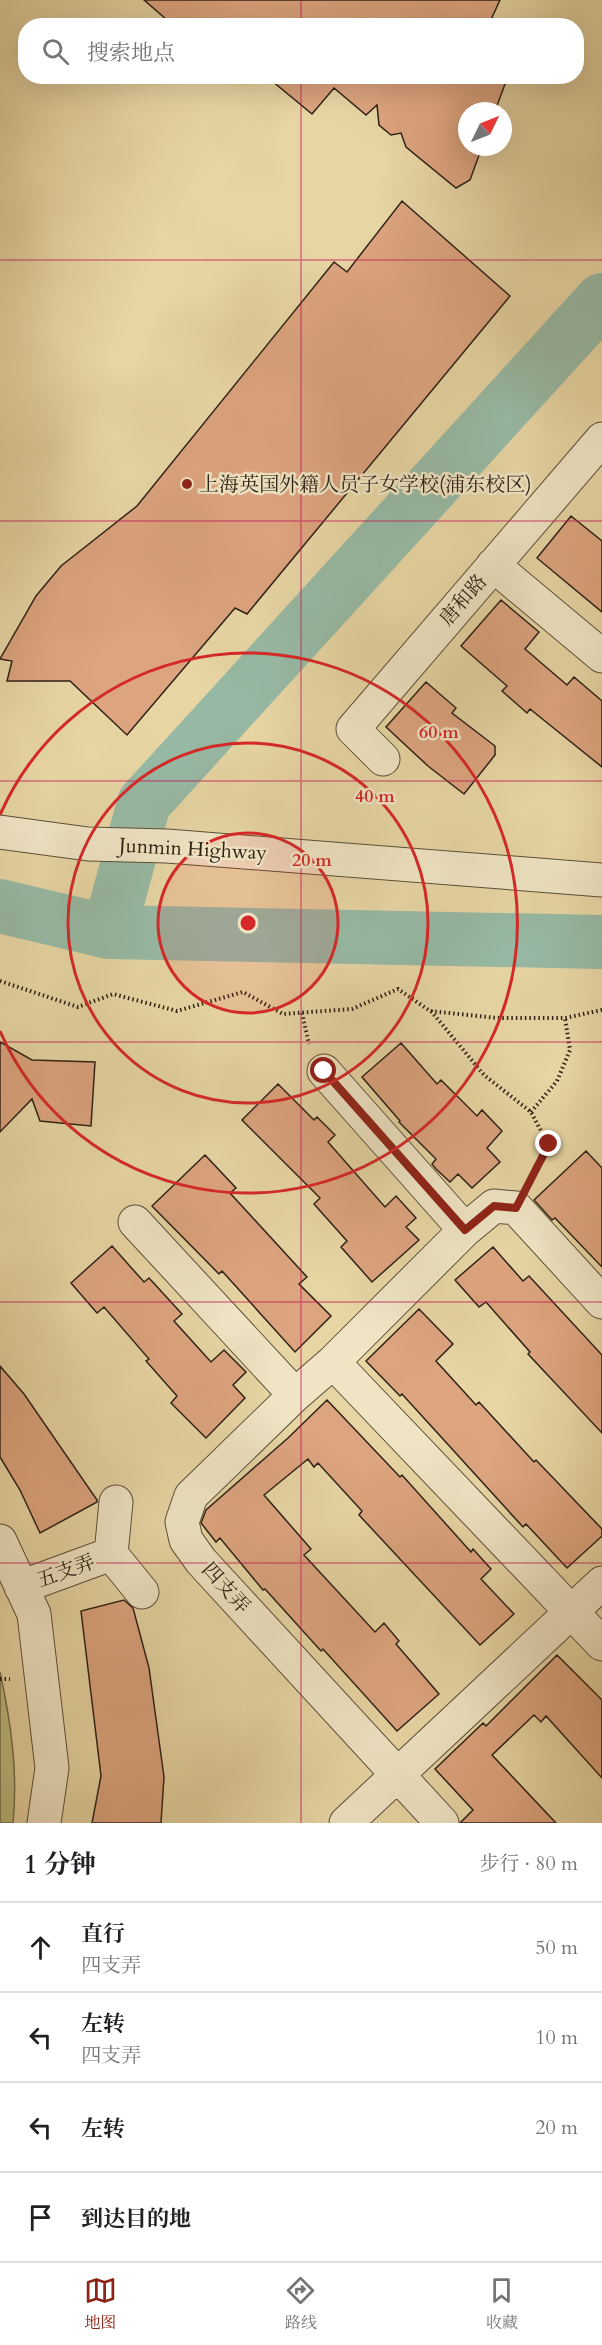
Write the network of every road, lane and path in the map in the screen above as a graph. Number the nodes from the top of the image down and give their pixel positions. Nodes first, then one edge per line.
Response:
1 (602, 439) edge
2 (494, 565) junction
3 (602, 656) edge
4 (383, 759) dead end
5 (0, 832) edge
6 (602, 879) edge
7 (0, 981) edge
8 (602, 1010) edge
9 (430, 1011) junction
10 (565, 1018) junction
11 (324, 1071) dead end
12 (531, 1112) junction
13 (516, 1208) junction
14 (135, 1222) dead end
15 (465, 1230) junction
16 (602, 1302) edge
17 (333, 1362) junction
18 (295, 1395) junction
19 (116, 1502) dead end
20 (0, 1541) edge
21 (111, 1554) junction
22 (602, 1583) edge
23 (21, 1587) junction
24 (142, 1593) dead end
25 (572, 1611) junction
26 (602, 1644) edge
27 (397, 1775) junction
28 (44, 1823) edge
29 (346, 1823) edge
30 (442, 1823) edge

1 - 2 street, 唐和路
2 - 3 street
2 - 4 street, 唐和路
5 - 6 street, Junmin Highway
7 - 9 path
8 - 10 path
9 - 10 path
9 - 12 path
10 - 12 path
11 - 15 street
12 - 13 path
13 - 15 street, 四支弄
13 - 16 street
14 - 18 street
15 - 17 street, 四支弄
17 - 18 street, 四支弄
17 - 25 street
18 - 27 street, 四支弄
19 - 21 street, 五支弄
20 - 23 street
21 - 23 street, 五支弄
21 - 24 street, 五支弄
22 - 25 street
23 - 28 street
25 - 26 street
25 - 27 street
27 - 29 street
27 - 30 street, 四支弄

